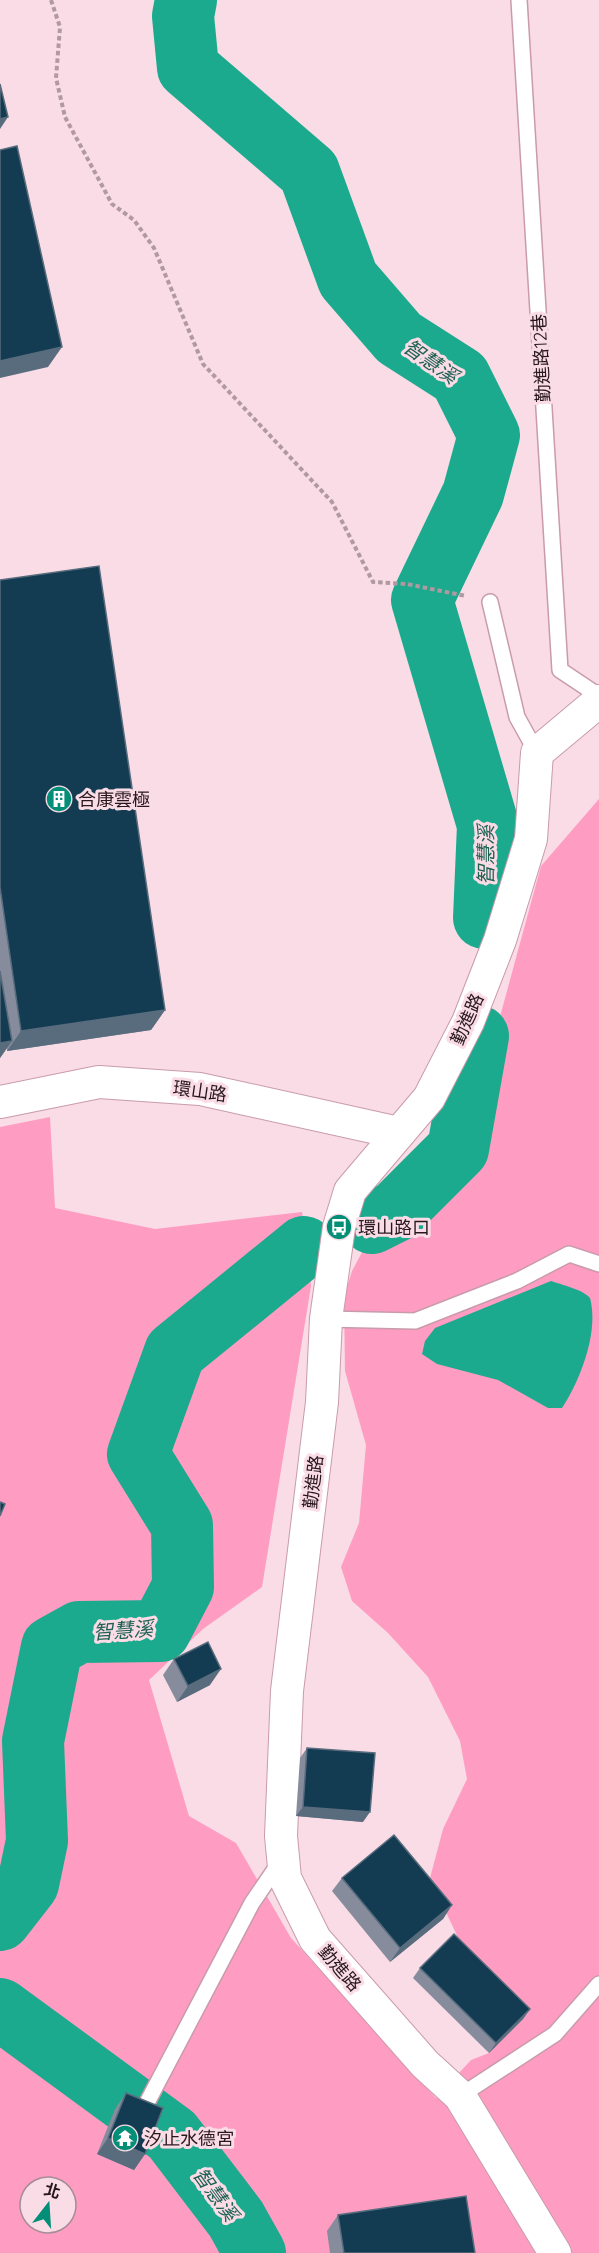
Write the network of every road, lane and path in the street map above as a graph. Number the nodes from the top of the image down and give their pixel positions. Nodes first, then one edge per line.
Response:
1 (51, 0) edge
2 (519, 0) edge
3 (490, 602) joint
4 (599, 696) edge
5 (599, 701) edge
6 (537, 753) junction
7 (0, 1102) edge
8 (399, 1133) junction
9 (599, 1264) edge
10 (326, 1319) junction
11 (283, 1857) junction
12 (599, 1984) edge
13 (460, 2096) junction
14 (139, 2118) edge
15 (555, 2253) edge

1 - 3 path
2 - 4 lane, 勤進路12巷
3 - 6 lane
5 - 6 street
6 - 8 street, 勤進路
7 - 8 street, 環山路
8 - 10 street, 勤進路
9 - 10 lane
10 - 11 street, 勤進路
11 - 13 street, 勤進路
11 - 14 lane
12 - 13 lane
13 - 15 street, 勤進路

